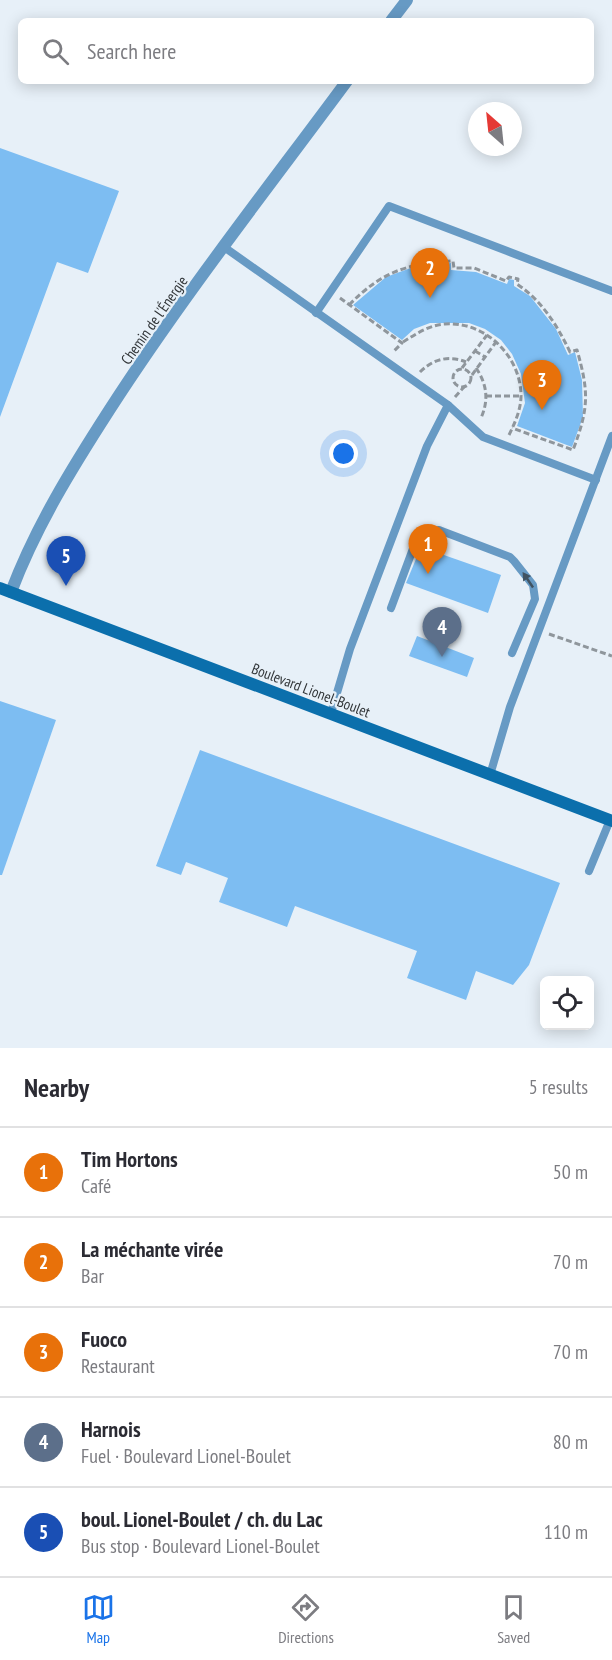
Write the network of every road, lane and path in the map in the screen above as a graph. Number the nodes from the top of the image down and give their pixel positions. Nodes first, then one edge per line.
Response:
1 (406, 0) edge
2 (393, 18) edge
3 (345, 84) edge
4 (224, 247) junction
5 (612, 291) edge
6 (331, 292) junction
7 (349, 305) junction
8 (316, 313) junction
9 (487, 335) junction
10 (403, 342) dead end
11 (496, 342) junction
12 (475, 351) junction
13 (392, 354) dead end
14 (484, 357) junction
15 (466, 362) junction
16 (462, 368) junction
17 (476, 368) junction
18 (472, 375) junction
19 (427, 380) dead end
20 (453, 381) junction
21 (449, 387) dead end
22 (464, 387) junction
23 (445, 392) dead end
24 (486, 396) junction
25 (521, 396) junction
26 (448, 405) junction
27 (472, 411) dead end
28 (481, 418) junction
29 (490, 424) dead end
30 (512, 428) junction
31 (499, 431) dead end
32 (612, 436) edge
33 (596, 480) junction
34 (5, 590) edge
35 (391, 608) dead end
36 (539, 630) junction
37 (512, 653) dead end
38 (612, 656) edge
39 (331, 713) junction
40 (490, 775) junction
41 (611, 821) edge
42 (589, 871) dead end

1 - 2 street
3 - 4 street, Chemin de l'Énergie
4 - 8 lane
4 - 34 street, Chemin de l'Énergie
5 - 6 lane
6 - 7 path
6 - 8 lane
7 - 13 path
7 - 30 path
8 - 26 lane
9 - 10 path
9 - 11 path
9 - 12 path
11 - 14 path
11 - 25 path
12 - 14 path
12 - 15 path
14 - 17 path
15 - 16 path
15 - 19 path
16 - 18 path
16 - 20 path
17 - 18 path
17 - 24 path
18 - 22 path
20 - 21 path
20 - 22 path
22 - 23 path
24 - 25 path
24 - 28 path
25 - 30 path
26 - 33 lane
26 - 39 lane
27 - 28 path
28 - 29 path
30 - 31 path
32 - 33 lane
33 - 36 lane
34 - 39 main road, Boulevard Lionel-Boulet
37 -> 35 lane
36 - 38 path
36 - 40 lane
39 - 40 main road, Boulevard Lionel-Boulet
40 - 41 main road, Boulevard Lionel-Boulet
41 - 42 lane

